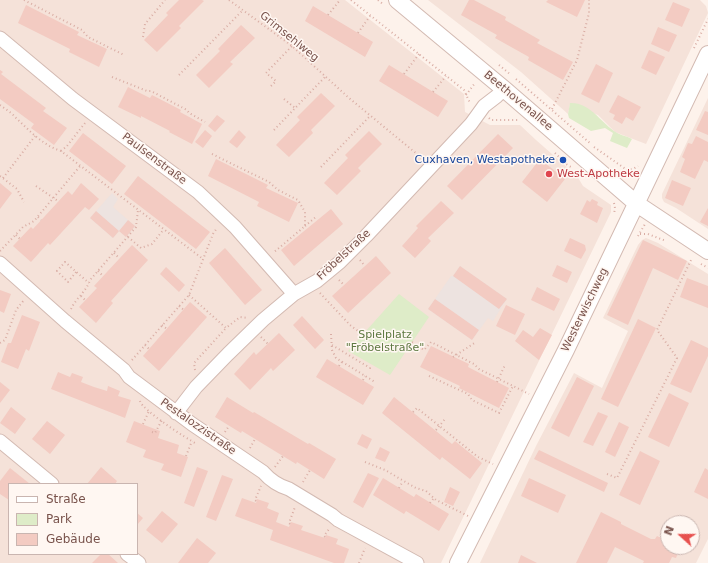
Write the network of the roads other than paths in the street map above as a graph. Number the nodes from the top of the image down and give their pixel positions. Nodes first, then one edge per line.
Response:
1 (397, 0) edge
2 (0, 38) edge
3 (708, 54) edge
4 (504, 89) junction
5 (637, 204) junction
6 (708, 251) edge
7 (0, 263) edge
8 (294, 294) junction
9 (176, 413) junction
10 (0, 441) edge
11 (51, 483) edge
12 (129, 555) edge
13 (139, 563) edge
14 (417, 563) edge
15 (458, 563) edge

1 - 4 street, Beethovenallee
2 - 8 street, Paulsenstraße
3 - 5 street, Westerwischweg
4 - 5 street, Beethovenallee
4 - 8 street, Fröbelstraße
5 - 6 street, Beethovenallee
5 - 15 street, Westerwischweg
7 - 9 street, Pestalozzistraße
8 - 9 street, Fröbelstraße
9 - 14 street, Pestalozzistraße
10 - 11 street
12 - 13 street

